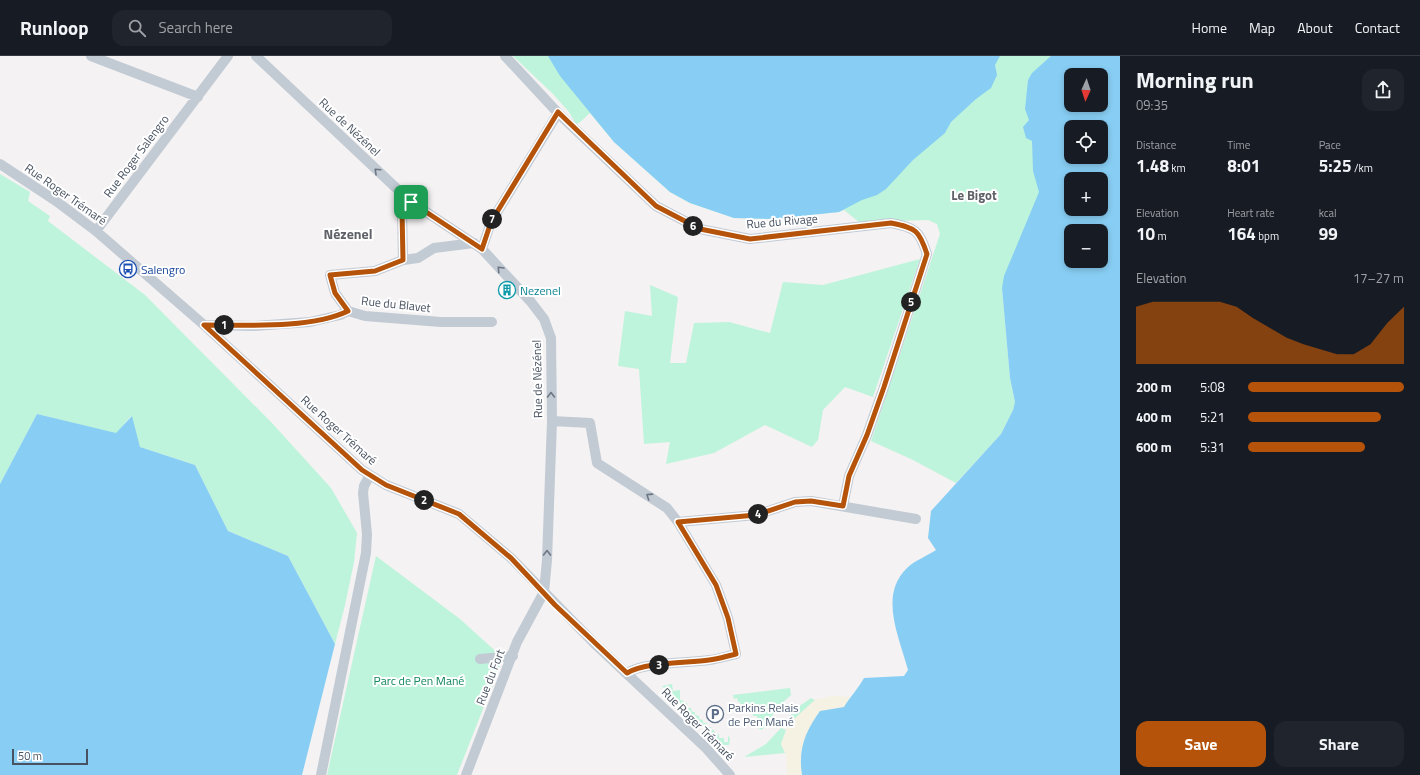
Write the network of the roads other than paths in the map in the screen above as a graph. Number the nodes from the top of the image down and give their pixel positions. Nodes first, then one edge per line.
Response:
1 (91, 56) edge
2 (228, 56) edge
3 (256, 56) edge
4 (503, 56) edge
5 (198, 97) junction
6 (558, 112) junction
7 (0, 164) edge
8 (411, 202) junction
9 (96, 230) junction
10 (478, 246) junction
11 (403, 260) junction
12 (348, 311) junction
13 (492, 322) dead end
14 (204, 325) junction
15 (552, 421) junction
16 (370, 475) junction
17 (843, 506) junction
18 (916, 519) dead end
19 (678, 522) junction
20 (544, 592) junction
21 (513, 656) junction
22 (480, 659) dead end
23 (627, 673) junction
24 (320, 775) edge
25 (466, 775) edge
26 (730, 775) edge

1 - 5 street
2 - 5 street, Rue Roger Salengro
8 -> 3 street, Rue de Nézénel
4 - 6 street, Rue du Rivage
5 - 9 street, Rue Roger Salengro
6 - 10 street
6 - 17 street, Rue du Rivage
7 - 9 street, Rue Roger Trémaré
8 - 10 street, Rue de Nézénel
8 - 11 street
9 - 14 street, Rue Roger Trémaré
10 - 11 street
15 -> 10 street, Rue de Nézénel
11 - 12 street
12 - 13 street, Rue du Blavet
12 - 14 street, Rue du Blavet
14 - 16 street, Rue Roger Trémaré
19 -> 15 street
20 -> 15 street, Rue de Nézénel
16 - 20 street, Rue Roger Trémaré
16 - 24 street
17 - 18 street
17 - 19 street
19 - 23 street
20 - 21 street, Rue du Fort
20 - 23 street, Rue Roger Trémaré
21 - 22 street
21 - 25 street, Rue du Fort
23 - 26 street, Rue Roger Trémaré

